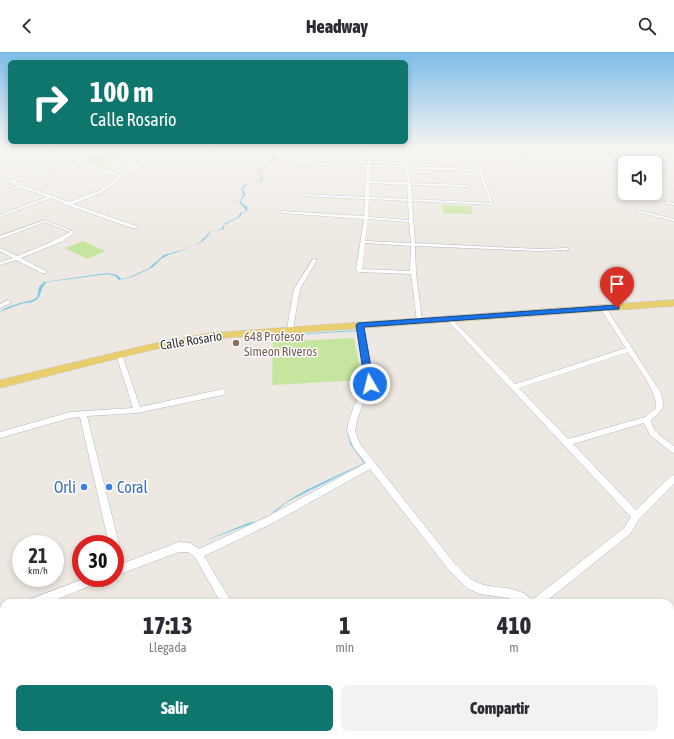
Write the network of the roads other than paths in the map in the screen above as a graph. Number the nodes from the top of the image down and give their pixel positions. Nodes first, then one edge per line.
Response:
1 (17, 180) edge
2 (118, 180) edge
3 (408, 180) edge
4 (484, 180) edge
5 (14, 181) joint
6 (367, 182) joint
7 (408, 184) junction
8 (21, 186) junction
9 (468, 186) dead end
10 (0, 194) edge
11 (302, 195) dead end
12 (50, 197) junction
13 (366, 199) junction
14 (410, 201) junction
15 (666, 202) dead end
16 (68, 204) junction
17 (674, 204) edge
18 (638, 211) dead end
19 (282, 212) dead end
20 (0, 216) edge
21 (366, 219) junction
22 (674, 220) edge
23 (410, 221) junction
24 (134, 227) dead end
25 (0, 238) edge
26 (363, 242) junction
27 (413, 245) junction
28 (567, 249) dead end
29 (0, 250) edge
30 (16, 258) junction
31 (315, 260) dead end
32 (0, 264) edge
33 (44, 272) dead end
34 (413, 273) junction
35 (8, 302) dead end
36 (674, 303) edge
37 (0, 306) edge
38 (603, 308) junction
39 (449, 319) junction
40 (419, 321) junction
41 (360, 325) junction
42 (290, 329) junction
43 (630, 349) junction
44 (118, 354) junction
45 (0, 384) edge
46 (514, 387) junction
47 (223, 392) dead end
48 (137, 410) junction
49 (83, 414) junction
50 (647, 419) junction
51 (0, 435) edge
52 (567, 443) junction
53 (674, 450) edge
54 (372, 464) junction
55 (674, 479) edge
56 (636, 516) junction
57 (112, 535) edge
58 (198, 554) junction
59 (124, 568) edge
60 (76, 587) edge
61 (45, 599) edge
62 (225, 599) edge
63 (525, 599) edge
64 (541, 599) edge

1 - 5 street
2 - 16 street
3 - 7 street
4 - 14 street
5 - 8 street
6 - 7 street
6 - 13 street
7 - 9 street
7 - 14 street
8 - 10 street
8 - 12 street
11 - 13 street
12 - 16 street
12 - 20 street
13 - 14 street
13 - 21 street
14 - 23 street
15 - 17 street
16 - 24 street
18 - 22 street
19 - 21 street
21 - 23 street
21 - 26 street
23 - 27 street
25 - 30 street
26 - 27 street
26 - 34 street
27 - 28 street
27 - 34 street
29 - 30 street
30 - 32 street
30 - 33 street
31 - 42 street
34 - 40 street
35 - 37 street
36 - 38 main road, Calle Rosario
38 - 39 main road, Calle Rosario
38 - 43 street
39 - 40 main road, Calle Rosario
39 - 46 street
40 - 41 main road, Calle Rosario
41 - 42 main road, Calle Rosario
41 - 54 street
42 - 44 main road, Calle Rosario
43 - 46 street
43 - 50 street
44 - 45 main road, Calle Rosario
44 - 48 street
46 - 52 street
47 - 48 street
48 - 49 street
49 - 51 street
49 - 57 street
50 - 52 street
50 - 53 street
52 - 56 street
54 - 58 street
54 - 63 street
55 - 56 street
56 - 64 street
58 - 59 street
58 - 62 street
60 - 61 street

